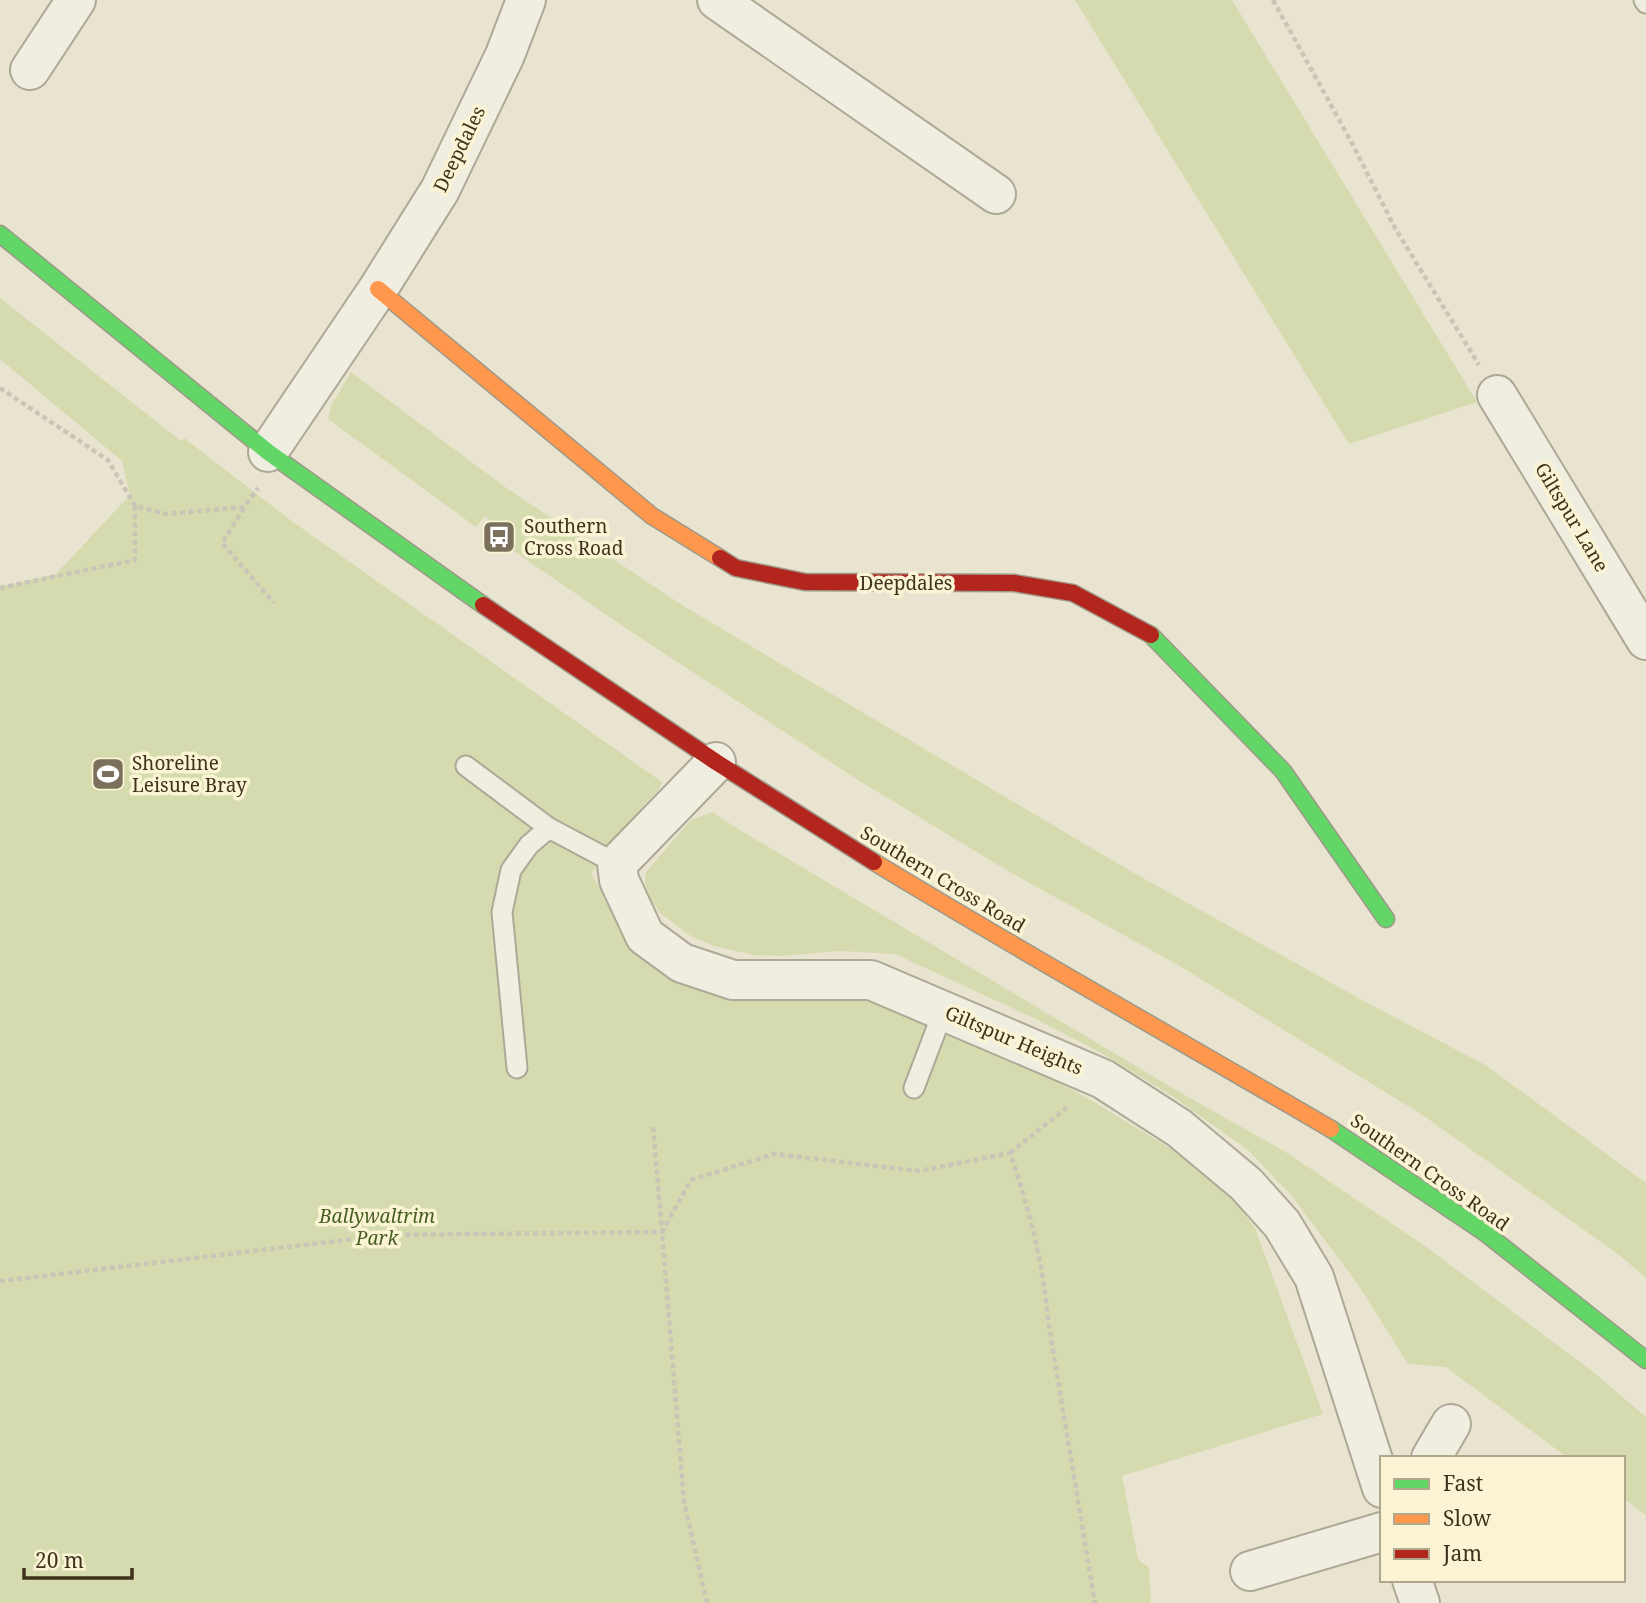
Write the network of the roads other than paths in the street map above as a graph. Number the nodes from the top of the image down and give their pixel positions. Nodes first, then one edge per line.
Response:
1 (76, 0) edge
2 (526, 0) edge
3 (718, 0) edge
4 (30, 70) dead end
5 (996, 194) dead end
6 (0, 234) edge
7 (378, 289) junction
8 (1497, 395) road end
9 (274, 456) junction
10 (1646, 640) edge
11 (716, 762) junction
12 (466, 766) dead end
13 (550, 828) junction
14 (617, 864) junction
15 (1386, 919) dead end
16 (944, 1009) junction
17 (517, 1068) dead end
18 (914, 1088) dead end
19 (1646, 1360) edge
20 (1451, 1424) dead end
21 (1432, 1456) edge
22 (1380, 1482) edge
23 (1380, 1533) edge
24 (1250, 1571) dead end
25 (1413, 1582) edge
26 (1420, 1603) edge

1 - 4 street
2 - 7 street, Deepdales
3 - 5 street
6 - 9 main road, Southern Cross Road
7 - 9 street, Deepdales
7 - 15 main road, Deepdales
8 - 10 street, Giltspur Lane
9 - 11 main road, Southern Cross Road
11 - 14 street
11 - 19 main road, Southern Cross Road
12 - 13 lane
13 - 14 lane
13 - 17 lane
14 - 16 street, Giltspur Heights
16 - 18 lane
16 - 22 street, Giltspur Heights
20 - 21 street
23 - 24 street
25 - 26 street

